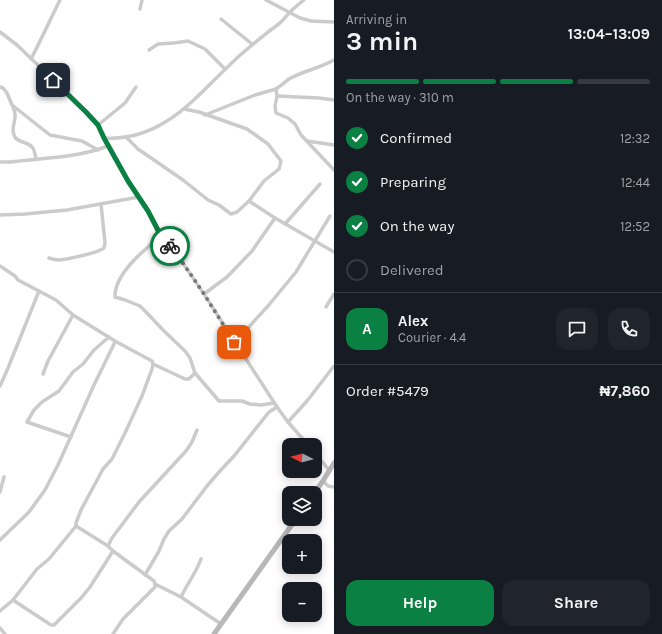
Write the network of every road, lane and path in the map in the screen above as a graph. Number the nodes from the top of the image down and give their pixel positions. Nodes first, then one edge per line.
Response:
1 (60, 0) edge
2 (142, 0) edge
3 (266, 0) edge
4 (304, 0) edge
5 (140, 9) dead end
6 (290, 12) junction
7 (221, 19) dead end
8 (334, 22) edge
9 (0, 32) edge
10 (252, 44) junction
11 (149, 50) dead end
12 (31, 59) junction
13 (334, 60) edge
14 (225, 69) junction
15 (136, 87) dead end
16 (0, 88) edge
17 (276, 89) junction
18 (277, 96) junction
19 (334, 100) edge
20 (12, 106) junction
21 (184, 109) junction
22 (205, 115) junction
23 (98, 125) junction
24 (104, 138) junction
25 (127, 138) junction
26 (306, 141) junction
27 (334, 145) edge
28 (108, 146) junction
29 (98, 150) junction
30 (36, 159) junction
31 (0, 162) edge
32 (334, 170) edge
33 (320, 184) dead end
34 (139, 198) junction
35 (249, 201) junction
36 (101, 204) junction
37 (0, 215) edge
38 (330, 216) dead end
39 (275, 218) junction
40 (285, 224) junction
41 (161, 236) junction
42 (315, 241) junction
43 (334, 252) edge
44 (49, 258) dead end
45 (0, 266) edge
46 (39, 291) junction
47 (204, 294) junction
48 (334, 294) edge
49 (326, 307) dead end
50 (73, 315) junction
51 (109, 337) junction
52 (115, 341) junction
53 (234, 342) junction
54 (153, 364) junction
55 (334, 366) edge
56 (196, 373) junction
57 (43, 374) dead end
58 (0, 386) edge
59 (274, 403) junction
60 (277, 407) junction
61 (288, 422) junction
62 (197, 430) dead end
63 (71, 438) junction
64 (302, 438) edge
65 (322, 462) edge
66 (334, 463) edge
67 (329, 470) junction
68 (4, 477) dead end
69 (323, 481) junction
70 (319, 486) edge
71 (334, 487) edge
72 (0, 492) edge
73 (76, 526) junction
74 (291, 526) edge
75 (0, 540) edge
76 (108, 546) junction
77 (113, 551) junction
78 (201, 559) dead end
79 (145, 575) junction
80 (155, 584) junction
81 (181, 597) junction
82 (13, 600) junction
83 (0, 611) edge
84 (221, 624) junction
85 (0, 628) edge
86 (5, 634) edge
87 (113, 634) edge
88 (214, 634) edge

1 - 12 street
2 - 5 street
3 - 6 street
4 - 6 street
6 - 8 street
6 - 10 street
7 - 10 street
9 - 12 street
10 - 14 street
11 - 14 street
12 - 23 street
13 - 17 street
14 - 21 street
15 - 23 street
16 - 20 street
17 - 18 street
17 - 22 street
18 - 19 street
18 - 26 street
20 - 29 street
20 - 30 street
21 - 22 street
21 - 25 street
22 - 35 street
23 - 24 street
24 - 25 street
24 - 28 street
25 - 35 street
26 - 27 street
26 - 32 street
28 - 29 street
28 - 34 street
29 - 30 street
30 - 31 street
33 - 40 street
34 - 36 street
34 - 41 street
35 - 39 street
36 - 37 street
36 - 44 street
38 - 42 street
39 - 40 street
39 - 47 street
40 - 42 street
41 - 47 street
41 - 56 street
42 - 43 street
42 - 53 street
45 - 46 street
46 - 50 street
46 - 58 street
47 - 53 street
48 - 49 street
50 - 51 street
50 - 57 street
51 - 52 street
51 - 63 street
52 - 54 street
52 - 63 street
53 - 59 street
54 - 56 street
54 - 73 street
55 - 61 street
56 - 59 street
59 - 60 street
60 - 61 street
60 - 79 street
61 - 64 street
62 - 76 street
63 - 75 street
65 - 67 street
66 - 67 street
67 - 69 street
68 - 72 street
69 - 70 street
69 - 71 street
73 - 76 street
73 - 82 street
74 - 84 street
76 - 77 street
77 - 79 street
77 - 82 street
78 - 81 street
79 - 80 street
80 - 81 street
80 - 87 street
81 - 84 street
82 - 83 street
84 - 88 street
85 - 86 street

